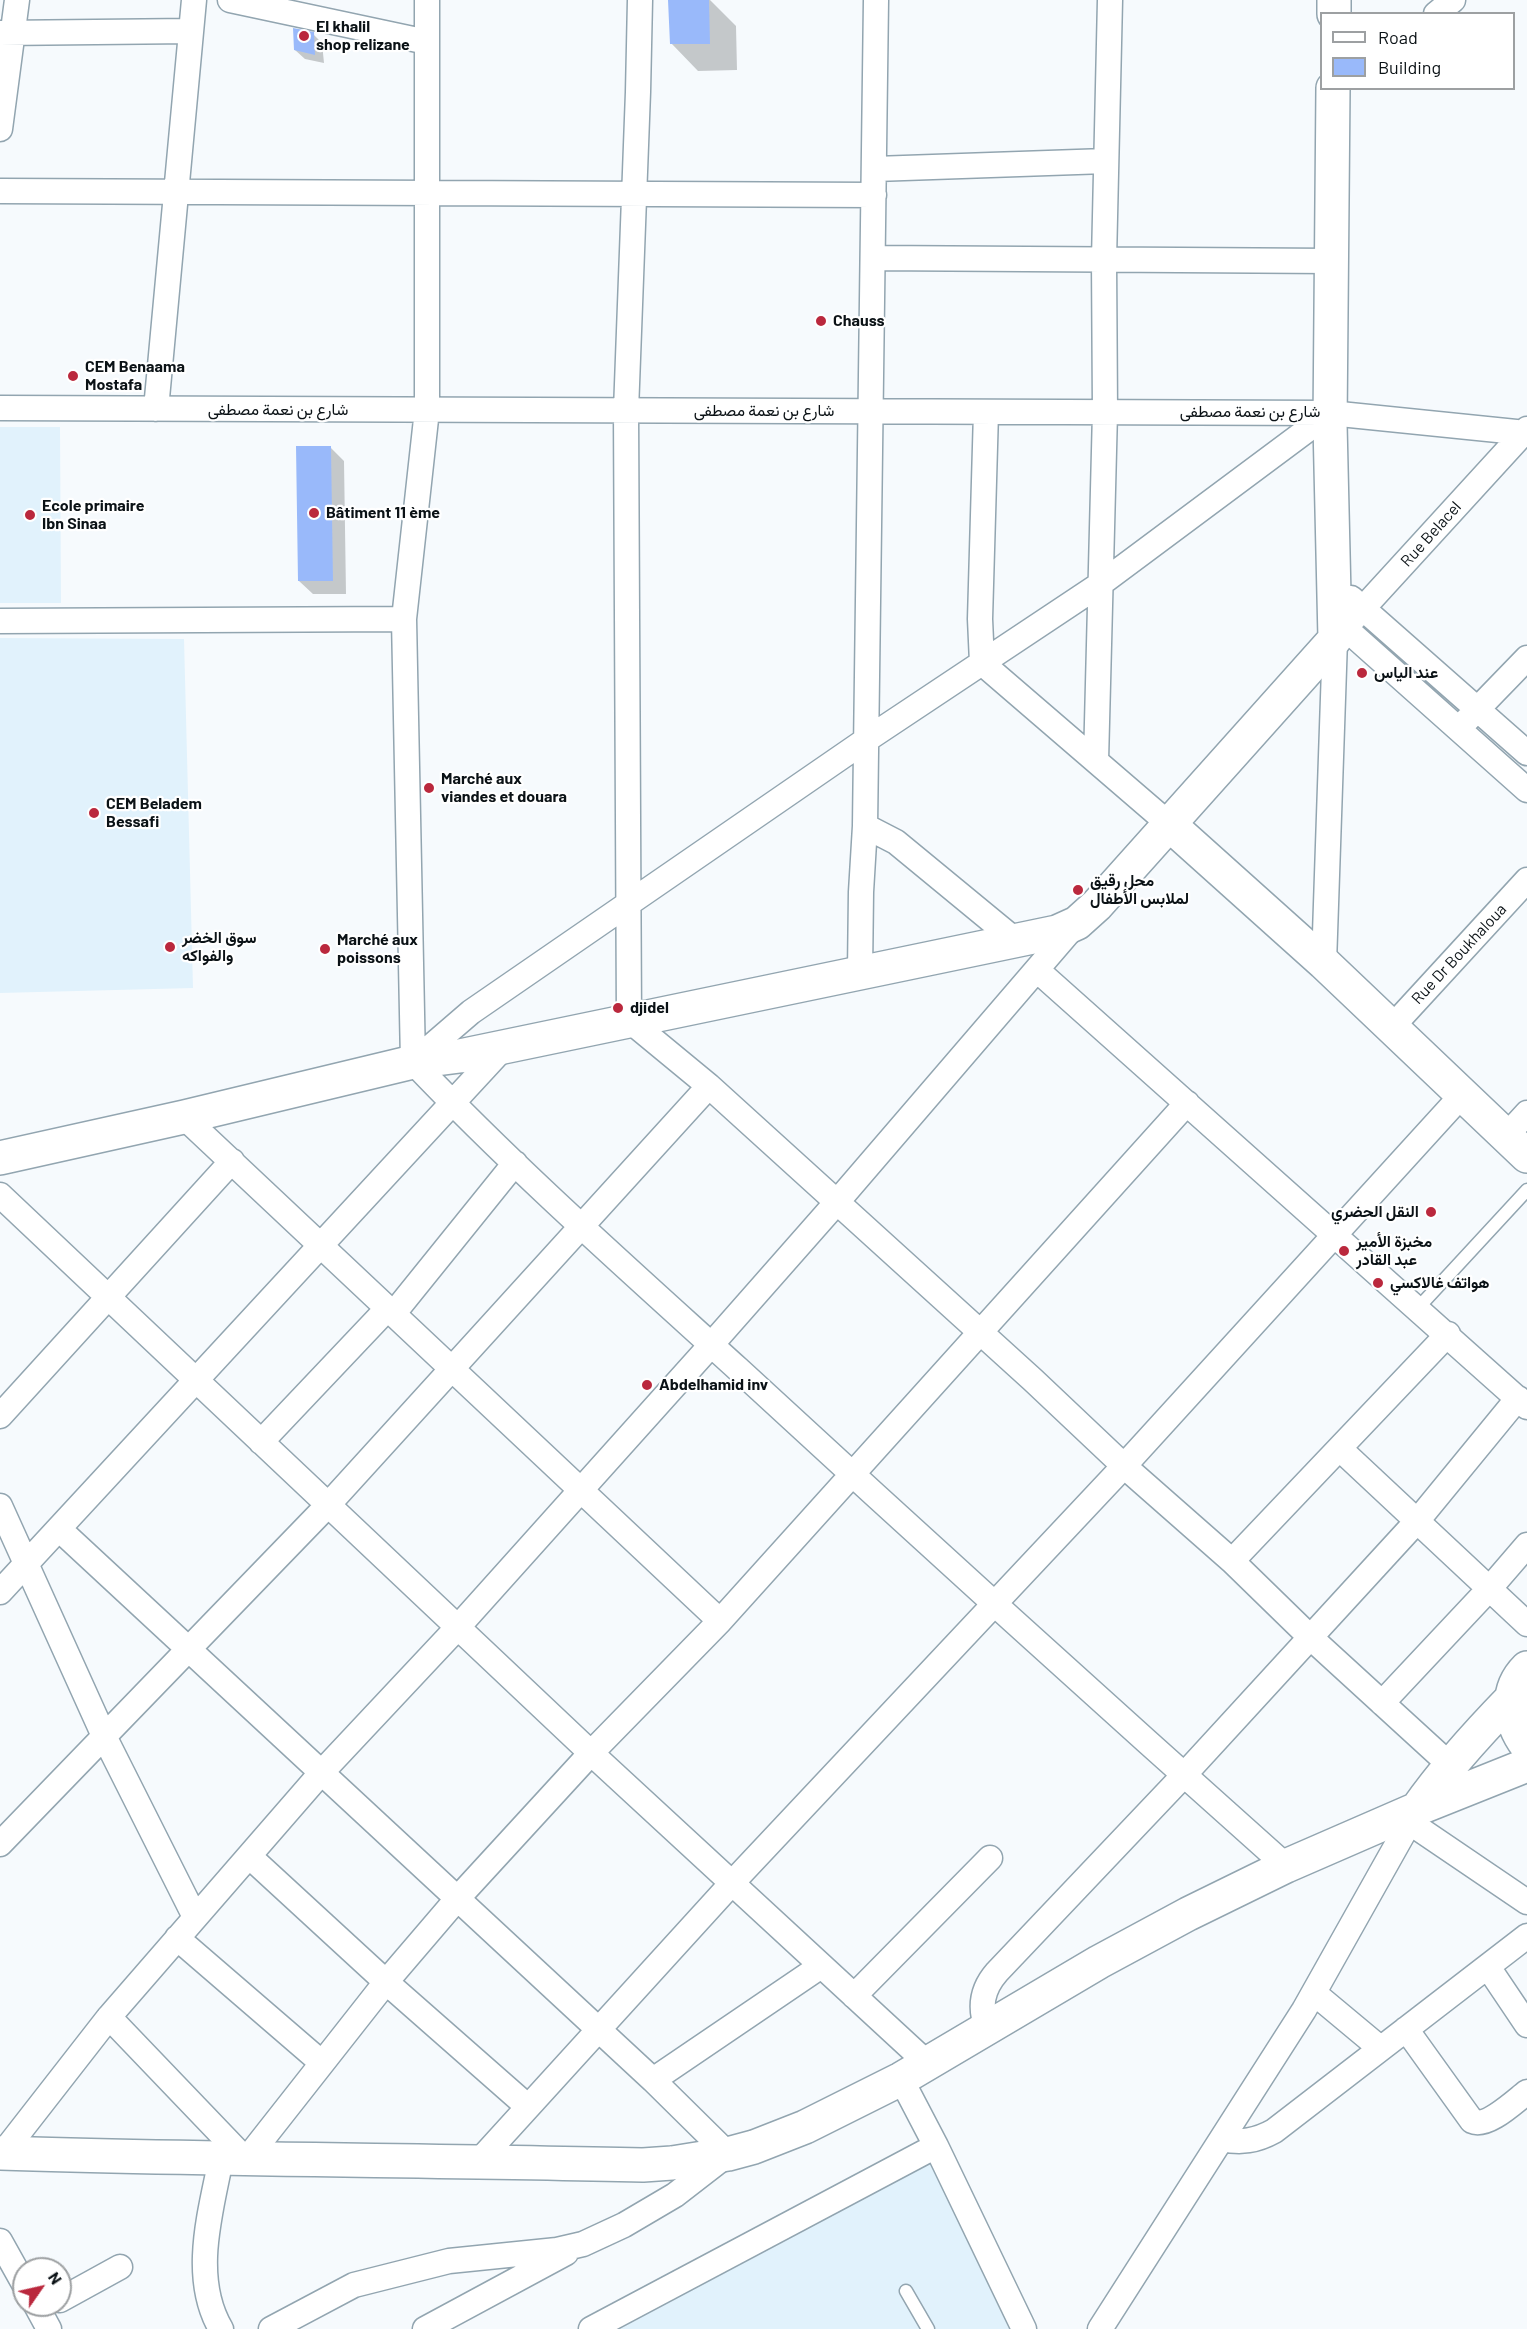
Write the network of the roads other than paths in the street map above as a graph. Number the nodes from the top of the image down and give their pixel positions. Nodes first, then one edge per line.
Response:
1 (17, 0) edge
2 (194, 0) edge
3 (230, 0) edge
4 (427, 0) edge
5 (640, 0) edge
6 (876, 0) edge
7 (1110, 0) edge
8 (1453, 0) edge
9 (1438, 12) edge
10 (191, 31) junction
11 (6, 33) edge
12 (427, 42) junction
13 (1337, 92) edge
14 (0, 129) edge
15 (1106, 161) junction
16 (875, 169) junction
17 (0, 191) edge
18 (176, 192) junction
19 (427, 192) junction
20 (634, 194) junction
21 (874, 195) junction
22 (873, 258) junction
23 (1104, 260) junction
24 (1332, 261) junction
25 (0, 408) edge
26 (156, 409) junction
27 (427, 410) junction
28 (626, 411) junction
29 (870, 412) junction
30 (986, 412) junction
31 (1105, 412) junction
32 (1330, 412) junction
33 (1526, 431) edge
34 (1333, 583) junction
35 (1099, 585) junction
36 (1364, 608) junction
37 (404, 619) junction
38 (0, 621) edge
39 (1340, 634) junction
40 (1527, 658) edge
41 (982, 663) junction
42 (1478, 709) junction
43 (1459, 729) junction
44 (866, 740) junction
45 (1527, 753) edge
46 (1095, 761) junction
47 (1527, 790) edge
48 (1168, 824) junction
49 (866, 826) junction
50 (1527, 880) edge
51 (628, 903) junction
52 (1077, 923) junction
53 (1015, 940) junction
54 (1324, 963) junction
55 (1038, 970) junction
56 (860, 972) junction
57 (629, 1020) junction
58 (1391, 1028) junction
59 (505, 1046) junction
60 (413, 1062) junction
61 (709, 1086) junction
62 (1462, 1095) junction
63 (1187, 1102) junction
64 (452, 1104) junction
65 (184, 1117) junction
66 (1520, 1135) edge
67 (0, 1158) edge
68 (232, 1161) junction
69 (515, 1163) junction
70 (1527, 1190) edge
71 (0, 1195) edge
72 (837, 1202) junction
73 (581, 1225) junction
74 (1335, 1234) junction
75 (321, 1246) junction
76 (107, 1298) junction
77 (1418, 1308) junction
78 (391, 1311) junction
79 (981, 1333) junction
80 (1448, 1334) junction
81 (711, 1345) junction
82 (452, 1368) junction
83 (196, 1382) junction
84 (1523, 1402) edge
85 (0, 1416) edge
86 (261, 1442) junction
87 (1340, 1449) junction
88 (1124, 1466) junction
89 (851, 1474) junction
90 (581, 1490) junction
91 (328, 1505) junction
92 (0, 1506) edge
93 (1418, 1520) junction
94 (59, 1529) junction
95 (1527, 1545) edge
96 (1232, 1561) junction
97 (26, 1564) junction
98 (1490, 1588) junction
99 (0, 1592) edge
100 (994, 1604) junction
101 (720, 1621) junction
102 (1527, 1624) edge
103 (458, 1627) junction
104 (1310, 1637) junction
105 (188, 1649) junction
106 (1527, 1668) edge
107 (1511, 1699) junction
108 (1382, 1703) junction
109 (104, 1736) junction
110 (1527, 1746) edge
111 (591, 1753) junction
112 (1450, 1765) junction
113 (1527, 1765) edge
114 (321, 1773) junction
115 (1184, 1775) junction
116 (1413, 1816) junction
117 (0, 1844) edge
118 (249, 1856) junction
119 (990, 1858) dead end
120 (1286, 1866) junction
121 (732, 1883) junction
122 (457, 1899) junction
123 (1527, 1902) edge
124 (195, 1917) junction
125 (1527, 1936) edge
126 (177, 1938) junction
127 (821, 1966) junction
128 (1488, 1967) junction
129 (386, 1982) junction
130 (1314, 1993) junction
131 (854, 1996) junction
132 (109, 2017) junction
133 (1527, 2025) edge
134 (987, 2028) junction
135 (598, 2029) junction
136 (1406, 2029) junction
137 (1380, 2048) junction
138 (322, 2063) junction
139 (914, 2071) junction
140 (653, 2080) junction
141 (1527, 2092) edge
142 (527, 2106) junction
143 (1222, 2139) junction
144 (936, 2146) junction
145 (1, 2153) edge
146 (728, 2154) junction
147 (233, 2160) junction
148 (479, 2161) junction
149 (0, 2241) edge
150 (583, 2244) junction
151 (12, 2262) edge
152 (120, 2267) dead end
153 (906, 2291) dead end
154 (72, 2295) edge
155 (1117, 2303) junction
156 (221, 2329) edge
157 (271, 2329) edge
158 (425, 2329) edge
159 (591, 2329) edge
160 (928, 2329) edge
161 (1024, 2329) edge
162 (1086, 2329) edge
163 (1100, 2329) edge

1 - 11 street
2 - 10 street
3 - 12 street
4 - 12 street
5 - 20 street
6 - 16 street
7 - 15 street
8 - 9 street
10 - 11 street
10 - 18 street
11 - 14 street
12 - 19 street
13 - 24 street
15 - 16 street
15 - 23 street
16 - 21 street
17 - 18 street
18 - 19 street
18 - 26 street
19 - 20 street
19 - 27 street
20 - 21 street
20 - 28 street
21 - 22 street
22 - 23 street
22 - 29 street
23 - 24 street
23 - 31 street
24 - 32 street
25 - 26 street, شارع بن نعمة مصطفى
26 - 27 street, شارع بن نعمة مصطفى
27 - 28 street, شارع بن نعمة مصطفى
27 - 37 street
28 - 29 street, شارع بن نعمة مصطفى
28 - 51 street
29 - 30 street, شارع بن نعمة مصطفى
29 - 44 street
30 - 31 street, شارع بن نعمة مصطفى
30 - 41 street
31 - 32 street, شارع بن نعمة مصطفى
31 - 35 street
32 - 33 street, شارع بن نعمة مصطفى
32 - 34 street
32 - 35 street
33 - 36 street, Rue Belacel
34 - 36 street
34 - 39 street
35 - 41 street
35 - 46 street
36 - 39 street, Rue Belacel
36 - 42 street
37 - 38 street
37 - 60 street
39 - 43 street
39 - 48 street
39 - 54 street
40 - 42 street
41 - 44 street
41 - 46 street
42 - 43 street
42 - 45 street
43 - 47 street
44 - 49 street
44 - 51 street
46 - 48 street
48 - 52 street
48 - 54 street
49 - 53 street
49 - 56 street
50 - 58 street, Rue Dr Boukhaloua
51 - 57 street
51 - 60 street
52 - 53 street
52 - 55 street
53 - 56 street
54 - 58 street
55 - 63 street
55 - 72 street
56 - 57 street
57 - 59 street
57 - 61 street
58 - 62 street
59 - 60 street
59 - 64 street
60 - 64 street
60 - 65 street
61 - 72 street
61 - 73 street
62 - 66 street
62 - 74 street
63 - 74 street
63 - 79 street
64 - 69 street
64 - 75 street
65 - 67 street
65 - 68 street
68 - 75 street
68 - 76 street
69 - 73 street
69 - 78 street
70 - 77 lane
71 - 76 street
72 - 79 street
72 - 81 street
73 - 81 street
73 - 82 street
74 - 77 street
74 - 88 street
75 - 78 street
75 - 83 street
76 - 83 street
76 - 85 street
77 - 80 street
78 - 82 street
78 - 86 street
79 - 88 street
79 - 89 street
80 - 84 street
80 - 87 street
81 - 89 street
81 - 90 street
82 - 90 street
82 - 91 street
83 - 86 street
83 - 94 street
84 - 93 street
86 - 91 street
87 - 93 street
87 - 96 street
88 - 96 street
88 - 100 street
89 - 100 street
89 - 101 street
90 - 101 street
90 - 103 street
91 - 103 street
91 - 105 street
92 - 97 street
93 - 98 street
93 - 104 street
94 - 97 street
94 - 105 street
95 - 98 street
96 - 104 street
97 - 99 street
97 - 109 street
98 - 102 street
98 - 108 street
100 - 115 street
100 - 121 street
101 - 111 street
103 - 111 street
103 - 114 street
104 - 108 street
104 - 115 street
105 - 109 street
105 - 114 street
106 - 107 street
107 - 110 street
107 - 112 street
108 - 112 street
109 - 117 street
109 - 124 street
111 - 121 street
111 - 122 street
112 - 116 street
113 - 116 street
114 - 118 street
114 - 122 street
115 - 120 street
115 - 134 street
116 - 120 street
116 - 123 street
116 - 130 street
118 - 124 street
118 - 129 street
119 - 131 street
120 - 134 street
121 - 127 street
121 - 135 street
122 - 129 street
122 - 135 street
124 - 126 street
125 - 128 street
126 - 132 street
126 - 138 street
127 - 131 street
127 - 140 street
128 - 133 street
128 - 136 street
129 - 138 street
129 - 142 street
130 - 137 street
130 - 143 street
131 - 139 street
132 - 145 street
132 - 147 street
134 - 139 street
135 - 140 street
135 - 142 street
136 - 137 street
136 - 141 street
137 - 143 street
138 - 147 street
139 - 144 street
139 - 146 street
140 - 146 street
142 - 148 street
143 - 155 street
144 - 159 street
144 - 161 street
145 - 147 street
146 - 148 street
146 - 150 street
147 - 148 street
147 - 156 street
149 - 151 street
150 - 157 street
150 - 158 street
152 - 154 street
153 - 160 lane
155 - 162 street
155 - 163 street

